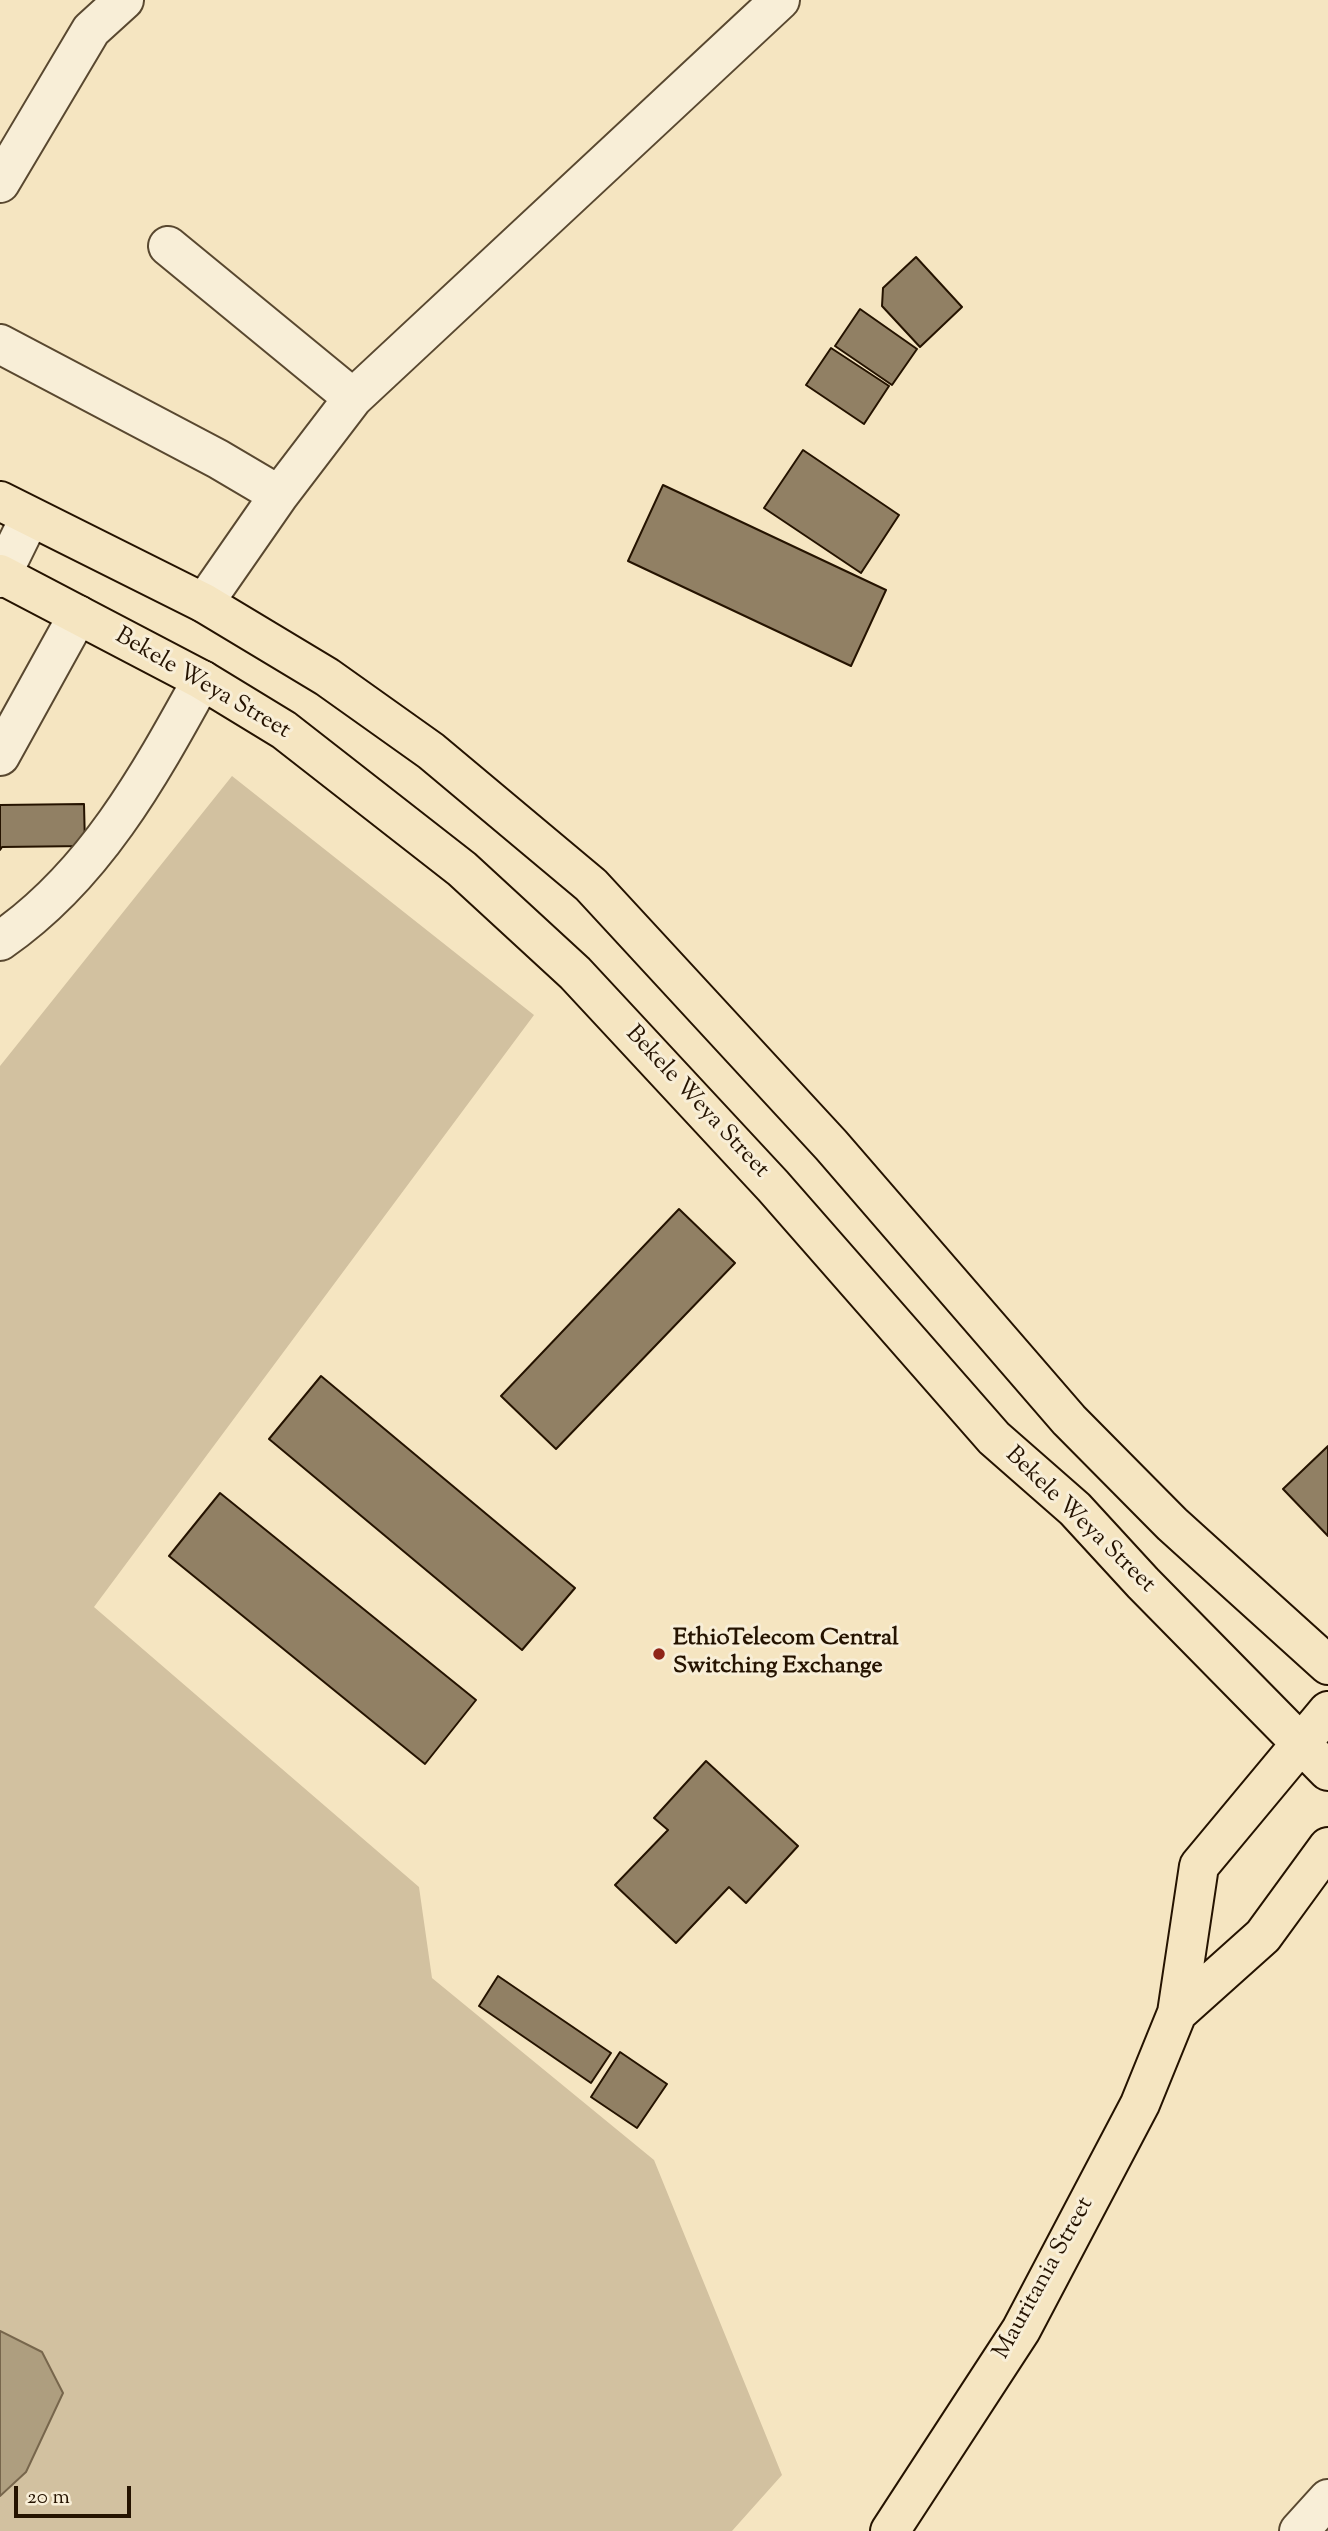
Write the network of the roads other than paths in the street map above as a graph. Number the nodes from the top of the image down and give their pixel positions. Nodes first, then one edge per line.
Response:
1 (124, 0) edge
2 (780, 0) edge
3 (0, 183) edge
4 (168, 246) dead end
5 (0, 344) edge
6 (352, 398) junction
7 (279, 495) junction
8 (15, 509) edge
9 (1, 576) edge
10 (204, 603) junction
11 (78, 615) junction
12 (202, 680) junction
13 (0, 756) edge
14 (0, 941) edge
15 (1328, 1665) edge
16 (1328, 1711) edge
17 (1301, 1744) junction
18 (1328, 1771) edge
19 (1328, 1847) edge
20 (1177, 2013) junction
21 (1328, 2499) edge
22 (890, 2531) edge
23 (1299, 2531) edge

1 - 3 street
2 - 6 street
4 - 6 street
5 - 7 street
6 - 7 street
7 - 10 street
8 - 9 street
8 - 10 main road
9 - 11 main road, Bekele Weya Street
10 - 15 main road
11 - 12 main road, Bekele Weya Street
11 - 13 street
12 - 14 street
12 - 17 main road, Bekele Weya Street
16 - 17 main road, Mauritania Street
17 - 18 main road, Bekele Weya Street
17 - 20 main road, Mauritania Street
19 - 20 main road, Mauritania Street
20 - 22 main road, Mauritania Street
21 - 23 street

